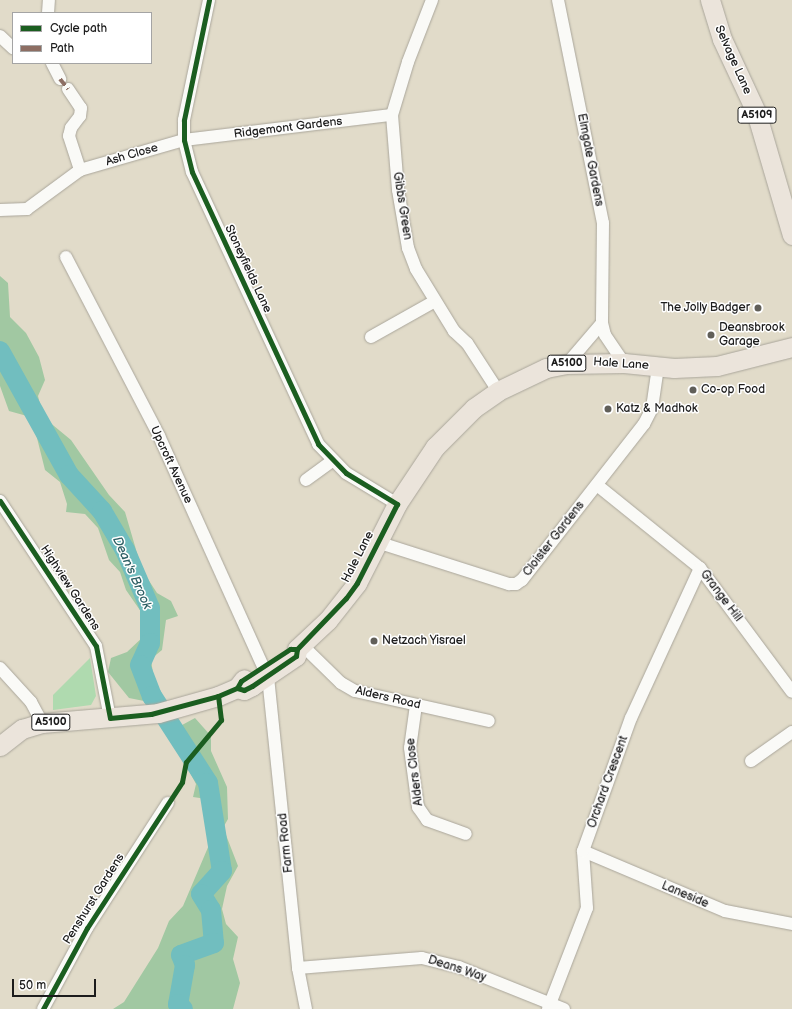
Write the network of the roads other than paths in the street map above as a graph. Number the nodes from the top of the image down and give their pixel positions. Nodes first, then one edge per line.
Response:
1 (49, 0) edge
2 (210, 0) edge
3 (432, 0) edge
4 (558, 0) edge
5 (710, 0) edge
6 (48, 12) edge
7 (0, 36) edge
8 (12, 47) edge
9 (53, 64) edge
10 (392, 116) junction
11 (184, 140) junction
12 (80, 170) junction
13 (0, 210) edge
14 (792, 235) edge
15 (66, 257) dead end
16 (435, 301) junction
17 (602, 323) junction
18 (372, 337) dead end
19 (792, 348) edge
20 (624, 363) junction
21 (567, 364) junction
22 (658, 367) junction
23 (498, 391) junction
24 (332, 461) junction
25 (306, 480) dead end
26 (597, 485) junction
27 (0, 500) edge
28 (397, 504) junction
29 (377, 542) junction
30 (700, 568) junction
31 (299, 647) junction
32 (0, 668) edge
33 (266, 672) junction
34 (792, 692) edge
35 (416, 705) junction
36 (110, 718) junction
37 (489, 721) dead end
38 (42, 723) junction
39 (792, 732) edge
40 (0, 746) edge
41 (751, 761) dead end
42 (168, 803) dead end
43 (466, 834) dead end
44 (583, 851) junction
45 (792, 924) edge
46 (298, 968) junction
47 (550, 1006) edge
48 (43, 1009) edge
49 (306, 1009) edge
50 (564, 1009) edge

1 - 6 street
2 - 11 street, Stoneyfields Lane
3 - 10 street, Gibbs Green
4 - 17 street, Elmgate Gardens
5 - 14 main road, Selvage Lane / A5109
7 - 8 street
9 - 12 street
10 - 11 street, Ridgemont Gardens
10 - 16 street, Gibbs Green
11 - 12 street, Ash Close
11 - 24 street, Stoneyfields Lane
12 - 13 street, Ash Close
15 - 33 street, Upcroft Avenue
16 - 18 street
16 - 23 street, Gibbs Green
17 - 20 street, Elmgate Gardens
17 - 21 street
19 - 22 main road, Hale Lane / A5100
20 - 21 main road, Hale Lane / A5100
20 - 22 main road, Hale Lane / A5100
21 - 23 main road, Hale Lane / A5100
22 - 26 street, Cloister Gardens
23 - 28 main road, Hale Lane / A5100
24 - 25 street
24 - 28 street, Stoneyfields Lane
26 - 29 street, Cloister Gardens
26 - 30 street, Grange Hill
27 - 36 street, Highview Gardens
28 - 29 main road, Hale Lane / A5100
29 - 31 main road, Hale Lane / A5100
30 - 34 street, Grange Hill
30 - 44 street, Orchard Crescent
31 - 33 main road, Hale Lane / A5100
31 - 35 street, Alders Road
32 - 38 street
33 - 36 main road, Hale Lane / A5100
33 - 46 street, Farm Road
35 - 37 street, Alders Road
35 - 43 street, Alders Close
36 - 38 main road, Hale Lane / A5100
38 - 40 main road, Hale Lane / A5100
39 - 41 street
42 - 48 street, Penshurst Gardens
44 - 45 street, Laneside
44 - 47 street, Orchard Crescent
46 - 47 street, Deans Way
46 - 49 street, Farm Road
47 - 50 street, Deans Way

